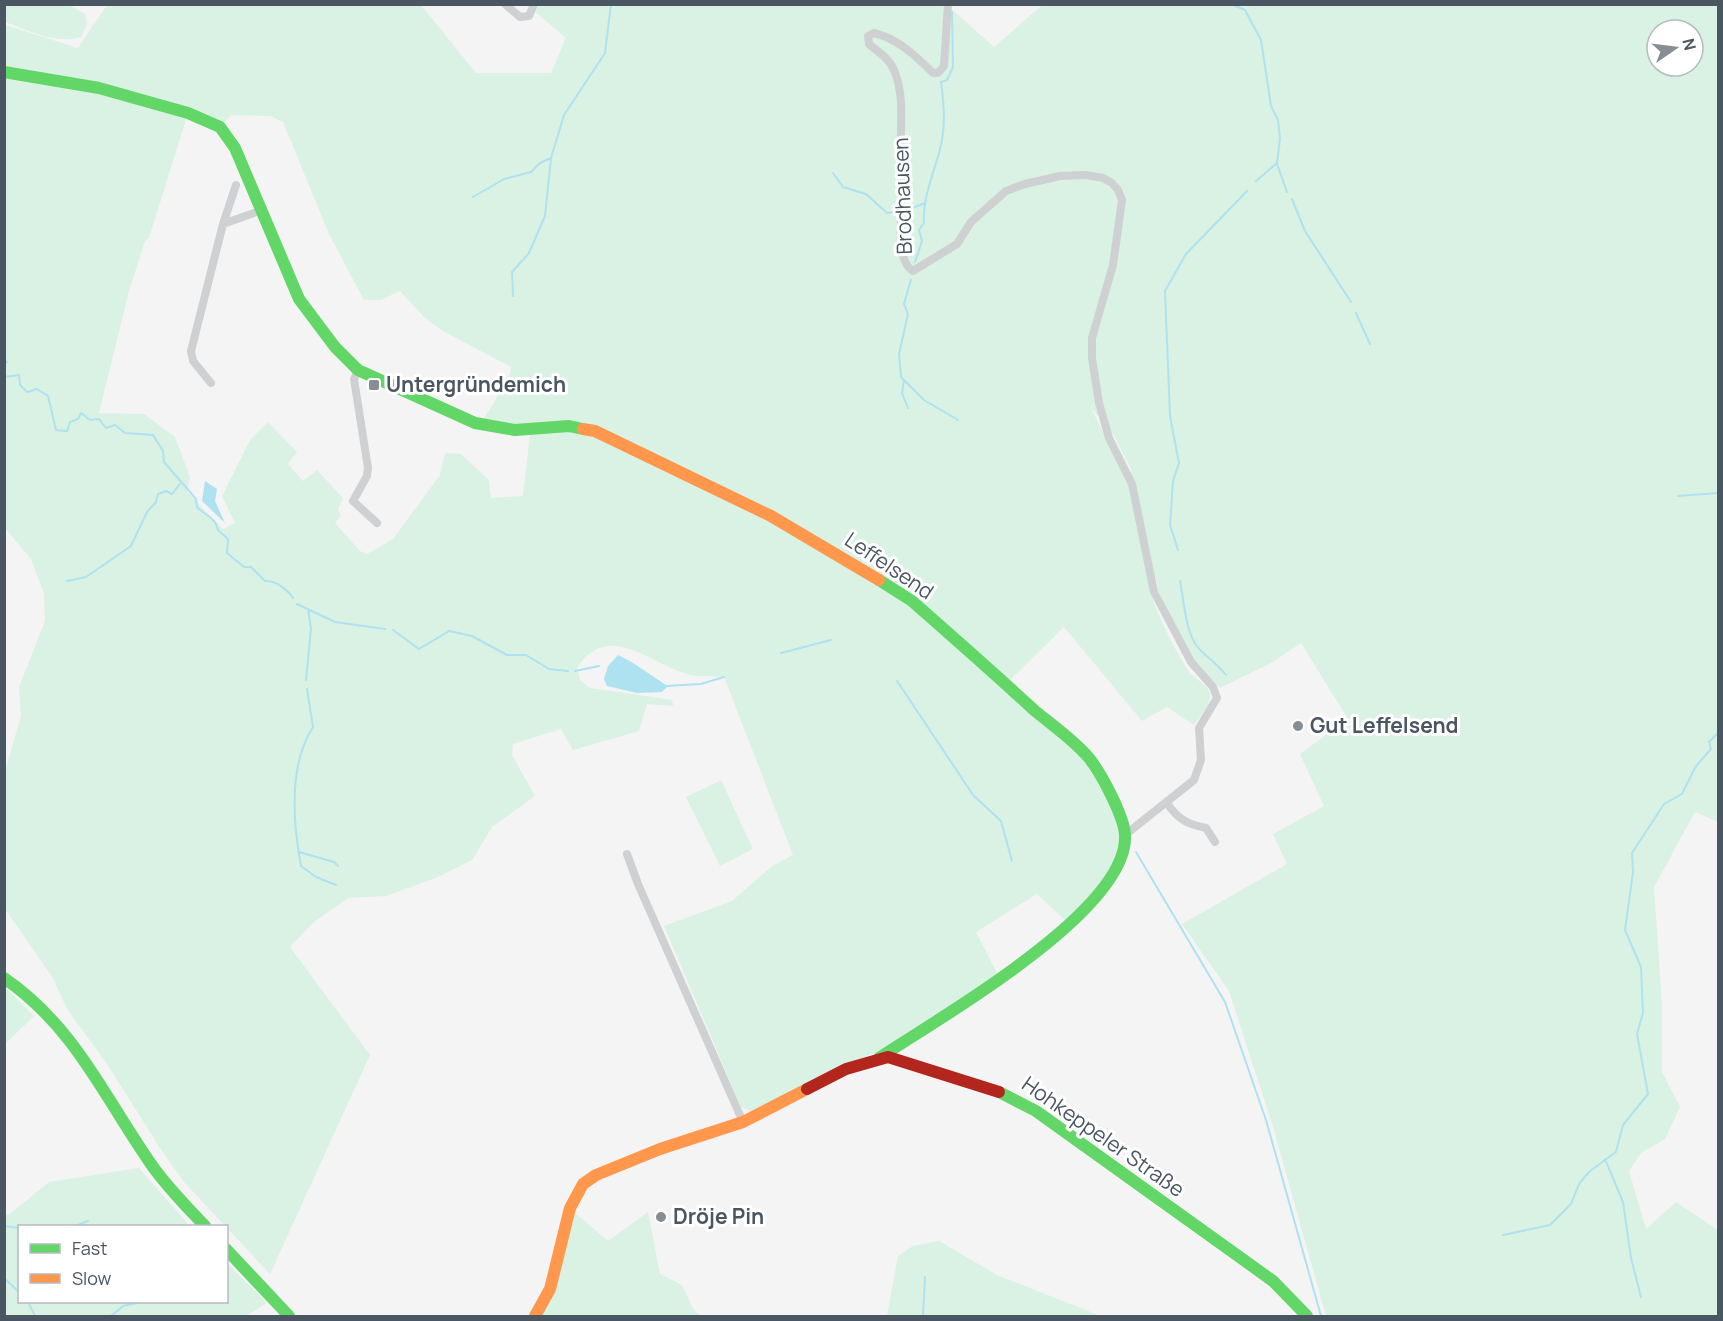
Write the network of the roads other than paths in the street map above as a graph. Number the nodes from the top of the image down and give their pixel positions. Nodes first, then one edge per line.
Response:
1 (505, 4) edge
2 (534, 4) edge
3 (948, 4) edge
4 (4, 72) edge
5 (236, 185) dead end
6 (262, 210) junction
7 (223, 224) junction
8 (358, 370) junction
9 (211, 383) dead end
10 (377, 523) dead end
11 (1166, 802) junction
12 (1125, 835) junction
13 (1215, 842) dead end
14 (627, 854) dead end
15 (4, 978) edge
16 (879, 1058) junction
17 (742, 1122) junction
18 (203, 1225) edge
19 (228, 1251) edge
20 (289, 1317) edge
21 (535, 1317) edge
22 (1306, 1317) edge

1 - 2 street
3 - 11 street, Brodhausen
4 - 6 street
5 - 7 street
6 - 7 street
6 - 8 street
7 - 9 street
8 - 10 street
8 - 12 street, Leffelsend
11 - 12 street
11 - 13 street
12 - 16 street
14 - 17 street
15 - 18 street
16 - 17 street, Hohkeppeler Straße
16 - 22 street, Hohkeppeler Straße
17 - 21 street, Hohkeppeler Straße
19 - 20 street

